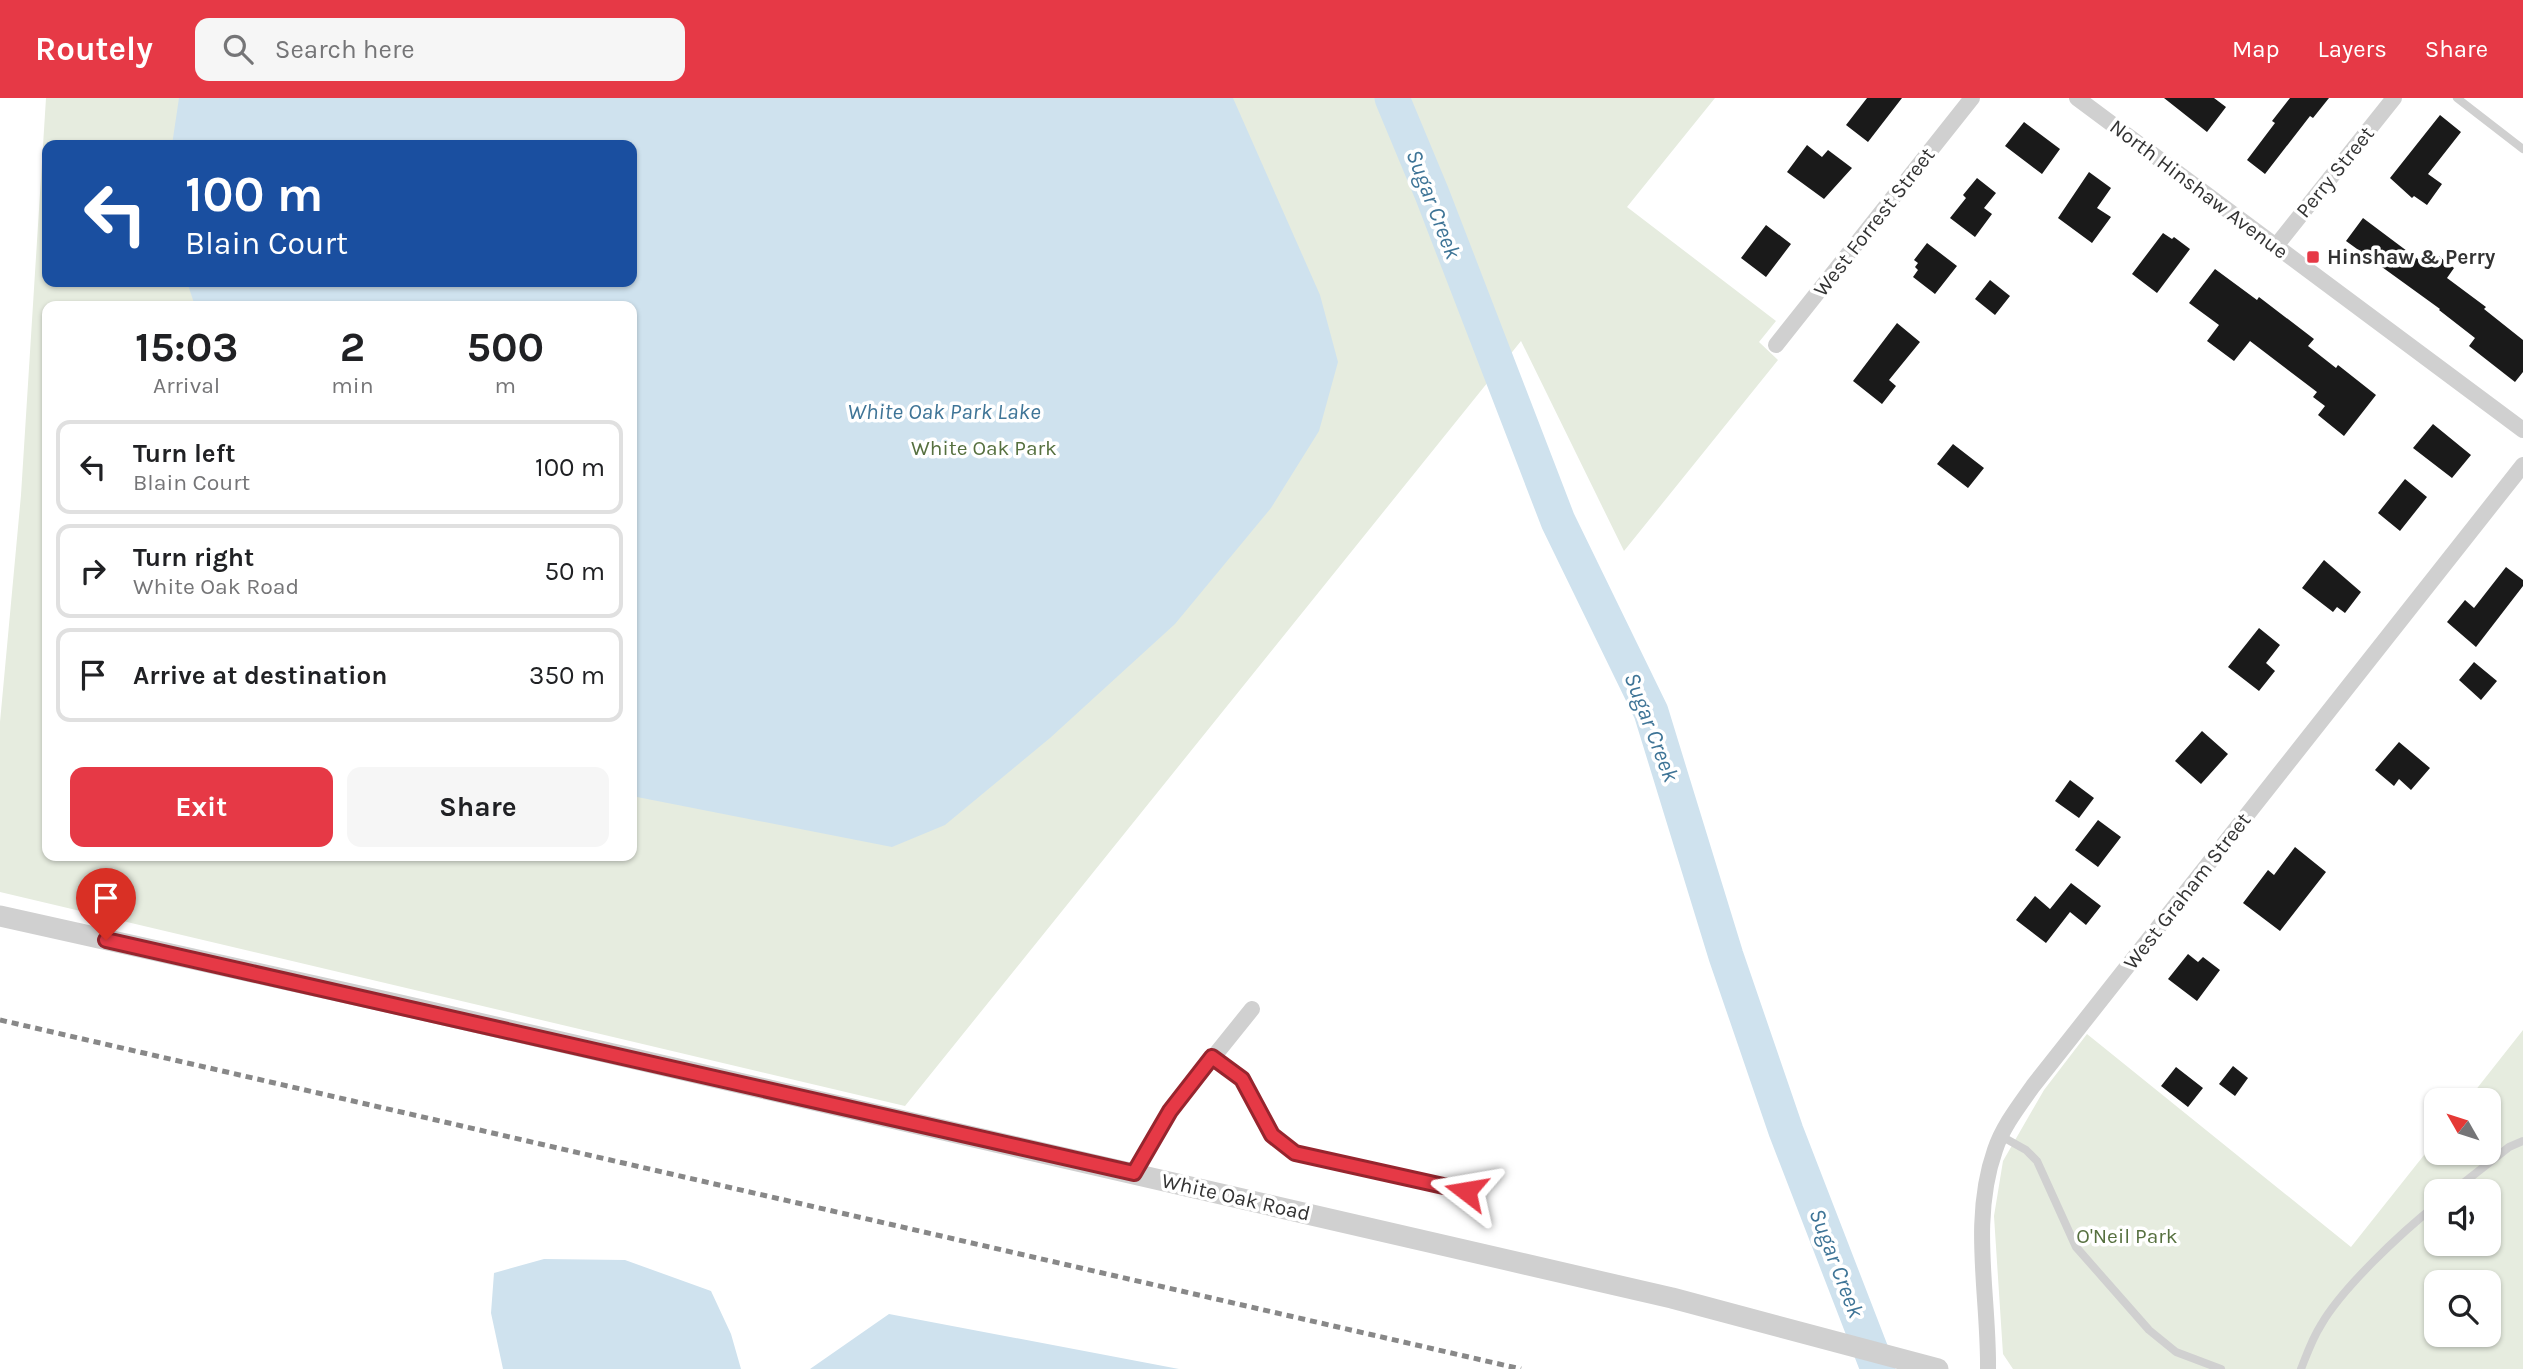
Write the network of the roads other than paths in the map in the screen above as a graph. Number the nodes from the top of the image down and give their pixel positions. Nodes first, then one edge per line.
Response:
1 (1972, 98) edge
2 (2077, 98) edge
3 (2394, 98) edge
4 (2457, 98) edge
5 (2523, 149) edge
6 (2276, 246) junction
7 (1776, 345) dead end
8 (2523, 430) edge
9 (2523, 465) edge
10 (0, 916) edge
11 (1252, 1009) dead end
12 (1212, 1057) junction
13 (2001, 1136) junction
14 (2523, 1141) edge
15 (1134, 1173) junction
16 (2468, 1179) edge
17 (1466, 1191) dead end
18 (2424, 1216) edge
19 (1938, 1369) edge
20 (1988, 1369) edge
21 (2221, 1369) edge
22 (2301, 1369) edge

1 - 7 street, West Forrest Street
2 - 6 street, North Hinshaw Avenue
3 - 6 street, Perry Street
4 - 5 lane
6 - 8 street, North Hinshaw Avenue
9 - 13 street, West Graham Street
10 - 15 street, White Oak Road
11 - 12 street
12 - 15 street
12 - 17 street
13 - 20 street, West Graham Street
13 - 21 lane
14 - 16 lane
15 - 19 street, White Oak Road
18 - 22 lane

